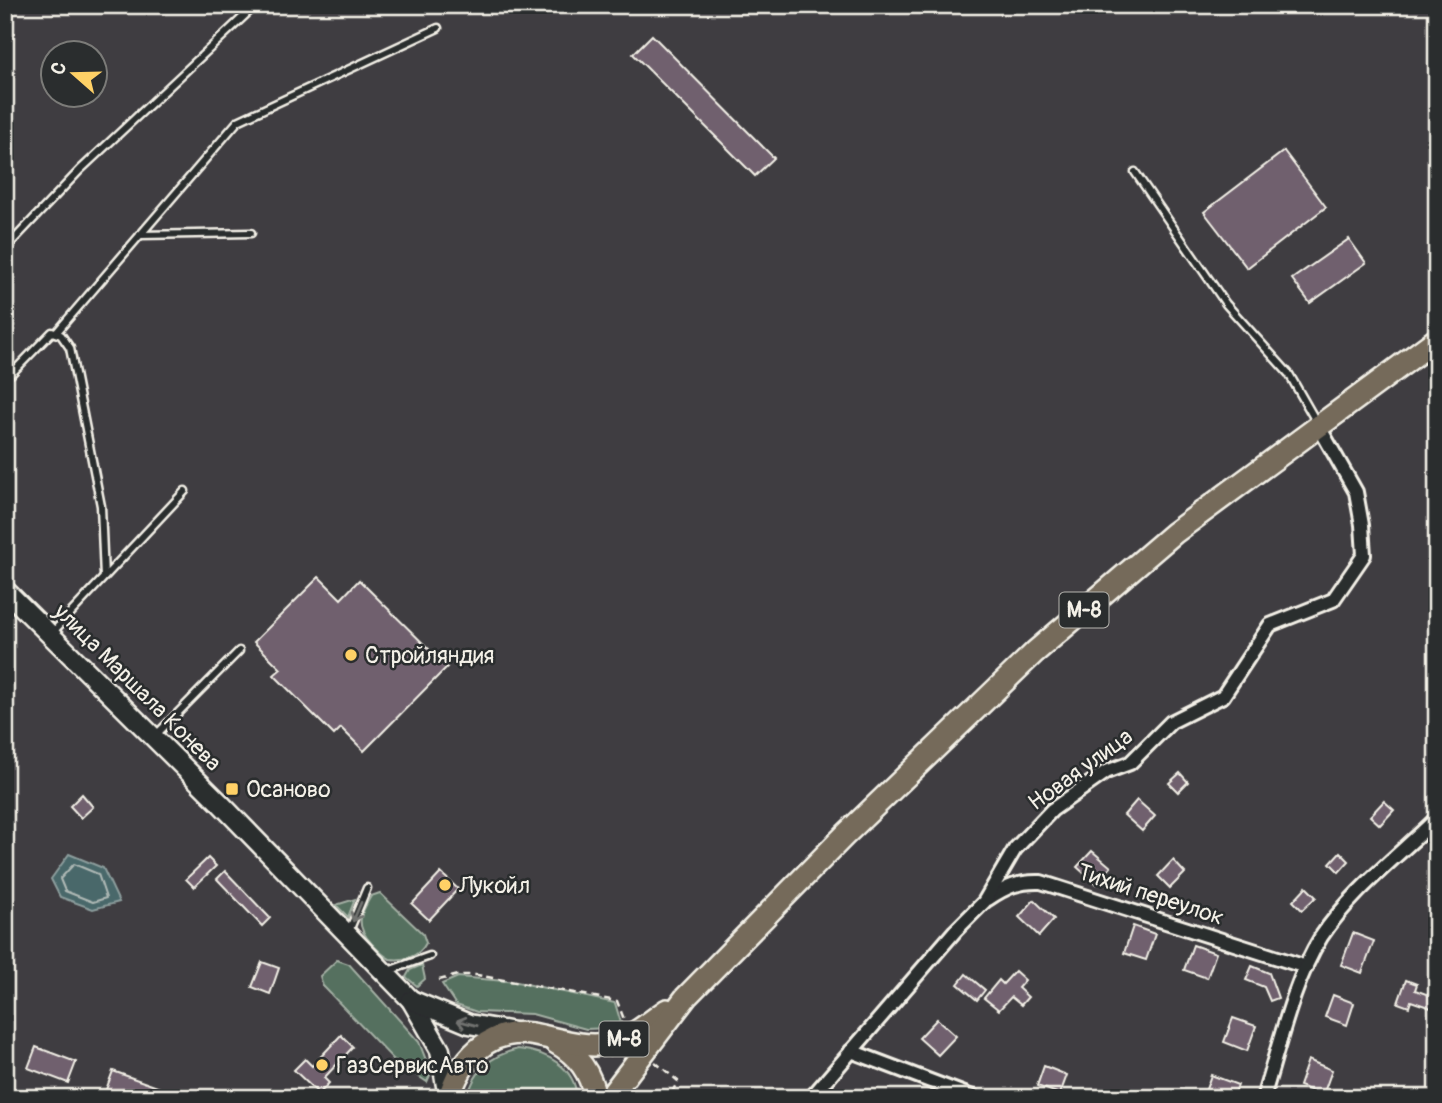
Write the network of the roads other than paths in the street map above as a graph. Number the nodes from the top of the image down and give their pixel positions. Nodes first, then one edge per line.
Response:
1 (256, 5) edge
2 (438, 28) dead end
3 (1135, 172) dead end
4 (251, 233) dead end
5 (140, 235) junction
6 (5, 249) edge
7 (56, 333) junction
8 (1437, 339) edge
9 (23, 362) dead end
10 (11, 374) junction
11 (5, 380) edge
12 (1318, 425) junction
13 (185, 491) dead end
14 (104, 578) junction
15 (5, 590) edge
16 (51, 635) junction
17 (239, 651) dead end
18 (153, 738) junction
19 (1437, 818) edge
20 (367, 888) dead end
21 (984, 902) junction
22 (347, 936) junction
23 (430, 956) dead end
24 (1306, 967) junction
25 (383, 973) junction
26 (686, 997) junction
27 (411, 1000) junction
28 (527, 1034) junction
29 (550, 1040) junction
30 (851, 1052) junction
31 (449, 1098) edge
32 (595, 1098) edge
33 (609, 1098) edge
34 (811, 1098) edge
35 (975, 1098) edge
36 (1263, 1098) edge

1 - 6 lane
2 - 5 lane
3 - 12 lane
4 - 5 lane
5 - 7 lane
7 - 10 lane
7 - 14 lane
8 - 12 main road, М-8
9 - 10 lane
10 - 11 lane
12 - 21 street, Новая улица
12 - 26 main road, М-8
13 - 14 lane
14 - 16 lane
15 - 16 main road, улица Маршала Конева
16 - 18 main road, улица Маршала Конева
17 - 18 lane
18 - 22 main road, улица Маршала Конева
19 - 24 street
20 -> 22 lane
21 - 24 street, Тихий переулок
21 - 30 street, Новая улица
22 - 25 main road, улица Маршала Конева
23 - 25 lane
24 - 36 street
25 - 27 main road, улица Маршала Конева
26 - 29 main road, М-8
26 - 33 main road, М-8
28 -> 27 main road
27 - 31 main road
28 - 29 main road, М-8
28 - 31 main road, М-8
29 - 32 main road, М-8
30 - 34 street, Новая улица
30 - 35 street

